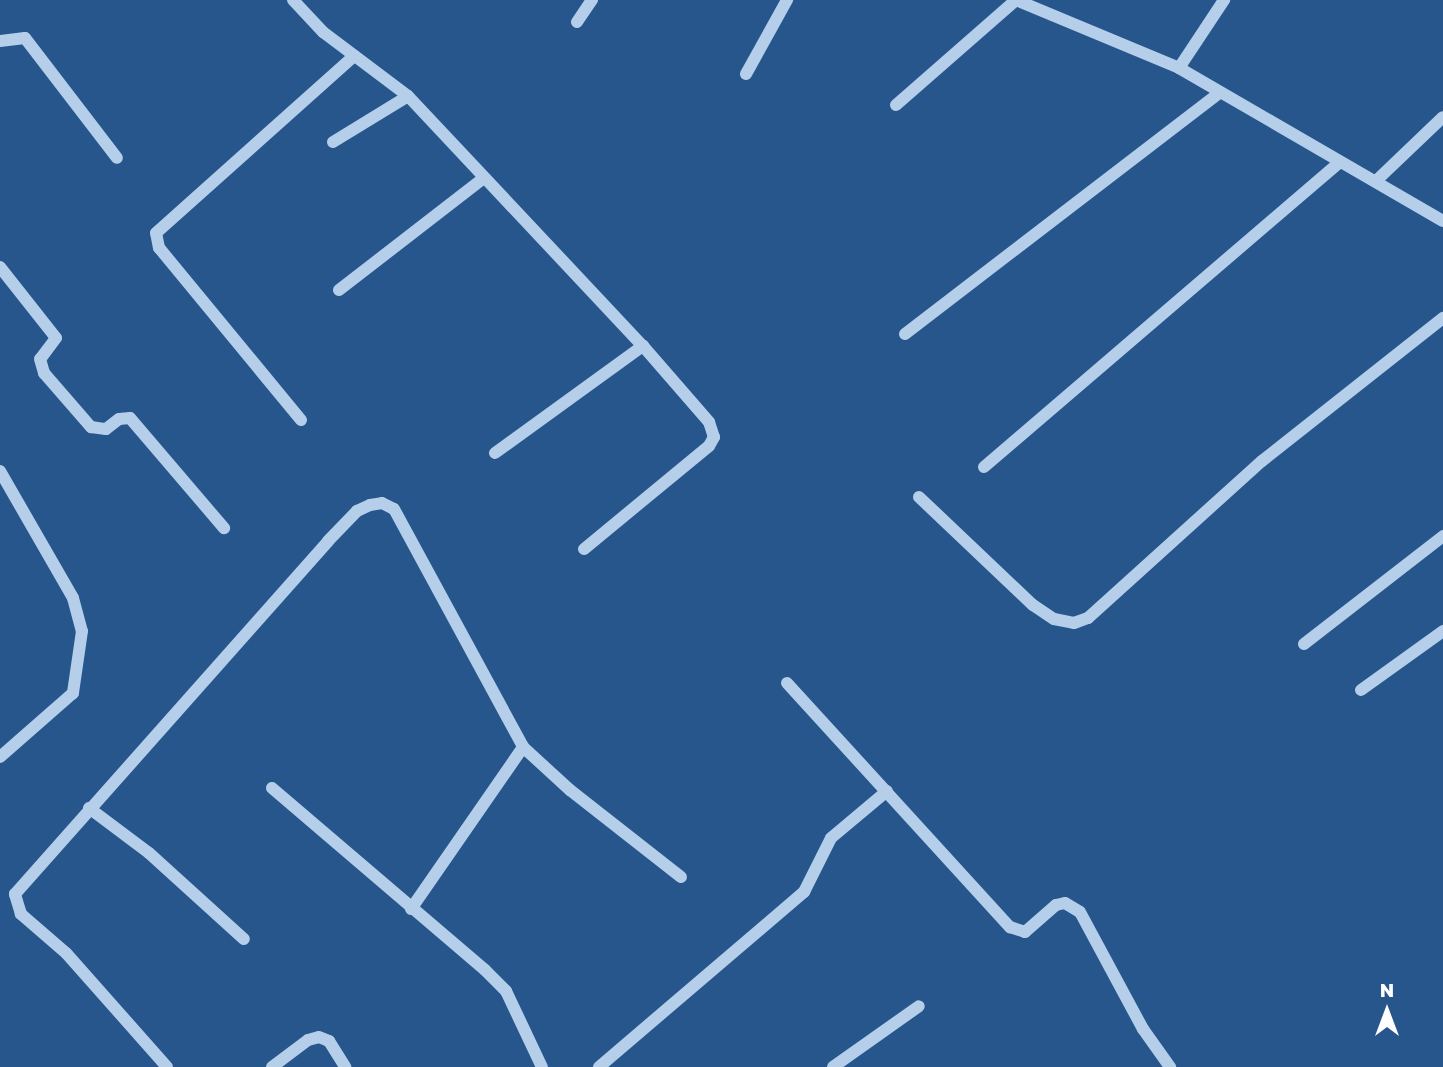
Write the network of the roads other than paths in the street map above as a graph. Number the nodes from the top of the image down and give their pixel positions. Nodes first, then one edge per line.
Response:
1 (293, 0) edge
2 (592, 0) edge
3 (787, 0) edge
4 (1016, 0) edge
5 (1224, 0) edge
6 (577, 22) dead end
7 (0, 41) edge
8 (354, 56) junction
9 (1179, 68) junction
10 (746, 74) dead end
11 (1218, 94) junction
12 (408, 96) junction
13 (896, 105) dead end
14 (1443, 117) edge
15 (332, 142) dead end
16 (117, 158) dead end
17 (1339, 163) junction
18 (484, 178) junction
19 (1377, 180) junction
20 (1443, 221) edge
21 (0, 267) edge
22 (339, 290) dead end
23 (1443, 318) edge
24 (905, 334) dead end
25 (643, 346) junction
26 (301, 419) dead end
27 (495, 453) dead end
28 (984, 467) dead end
29 (0, 471) edge
30 (919, 497) dead end
31 (224, 528) dead end
32 (1443, 536) edge
33 (584, 549) dead end
34 (1443, 631) edge
35 (1304, 644) dead end
36 (787, 683) dead end
37 (1361, 690) dead end
38 (523, 747) junction
39 (0, 757) edge
40 (272, 788) dead end
41 (887, 791) junction
42 (89, 808) junction
43 (681, 877) dead end
44 (411, 909) junction
45 (244, 939) dead end
46 (919, 1006) dead end
47 (167, 1067) edge
48 (272, 1067) edge
49 (345, 1067) edge
50 (542, 1067) edge
51 (599, 1067) edge
52 (833, 1067) edge
53 (1170, 1067) edge

1 - 8 street
2 - 6 street
3 - 10 street
4 - 9 street
4 - 13 street
5 - 9 street
7 - 16 street
8 - 12 street
8 - 26 street
9 - 11 street
11 - 17 street
11 - 24 street
12 - 15 street
12 - 18 street
14 - 19 street
17 - 19 street
17 - 28 street
18 - 22 street
18 - 25 street
19 - 20 street
21 - 31 street
23 - 30 street
25 - 27 street
25 - 33 street
29 - 39 street
32 - 35 street
34 - 37 street
36 - 41 street
38 - 42 street
38 - 43 street
38 - 44 street
40 - 44 street
41 - 51 street
41 - 53 street
42 - 45 street
42 - 47 street
44 - 50 street
46 - 52 street
48 - 49 street

